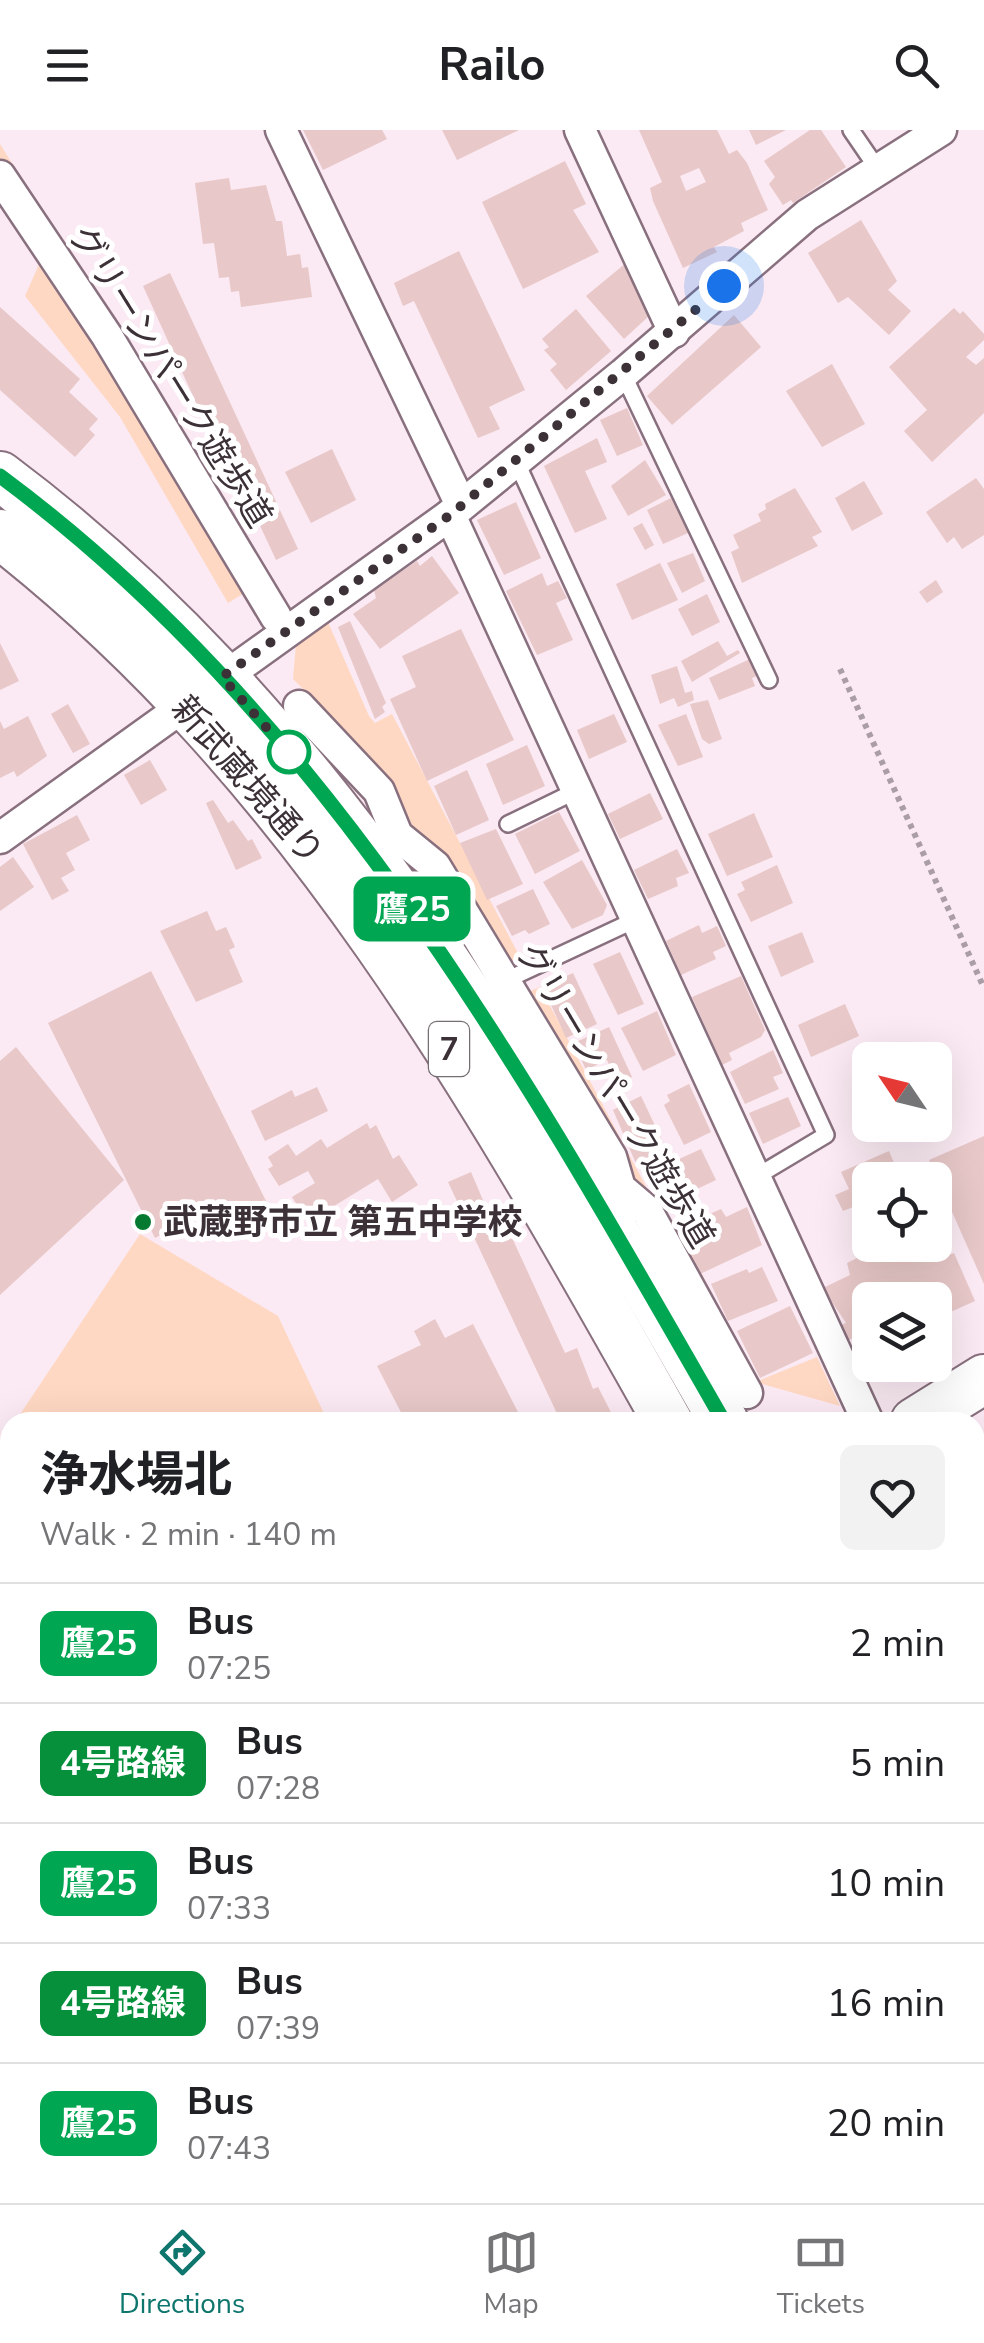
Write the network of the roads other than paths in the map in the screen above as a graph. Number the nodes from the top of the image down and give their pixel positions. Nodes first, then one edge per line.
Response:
1 (281, 130) edge
2 (580, 130) edge
3 (852, 130) edge
4 (941, 130) edge
5 (877, 168) junction
6 (0, 176) edge
7 (674, 332) junction
8 (623, 374) junction
9 (516, 460) junction
10 (0, 476) edge
11 (455, 510) junction
12 (0, 534) edge
13 (276, 617) dead end
14 (222, 677) junction
15 (769, 680) dead end
16 (186, 706) junction
17 (299, 706) dead end
18 (576, 791) junction
19 (508, 824) dead end
20 (0, 838) edge
21 (635, 920) junction
22 (502, 982) junction
23 (754, 1178) junction
24 (984, 1379) edge
25 (736, 1408) edge
26 (662, 1412) edge
27 (863, 1412) edge
28 (931, 1412) edge

1 - 11 street
2 - 7 street
3 - 5 lane
4 - 5 street
5 - 7 street
6 - 13 street, グリーンパーク遊歩道
7 - 8 street
8 - 9 street
8 - 15 lane
9 - 11 street
9 - 23 lane
10 - 14 main road, 新武蔵境通り / 7
11 - 14 street
11 - 18 street
12 - 16 main road, 新武蔵境通り / 7
14 - 16 street
14 - 25 main road, 新武蔵境通り / 7
16 - 20 street
16 - 26 main road, 新武蔵境通り / 7
17 - 22 street, グリーンパーク遊歩道
18 - 19 lane
18 - 21 street
21 - 22 lane
21 - 23 street
22 - 25 street, グリーンパーク遊歩道
23 - 27 street
24 - 28 main road

